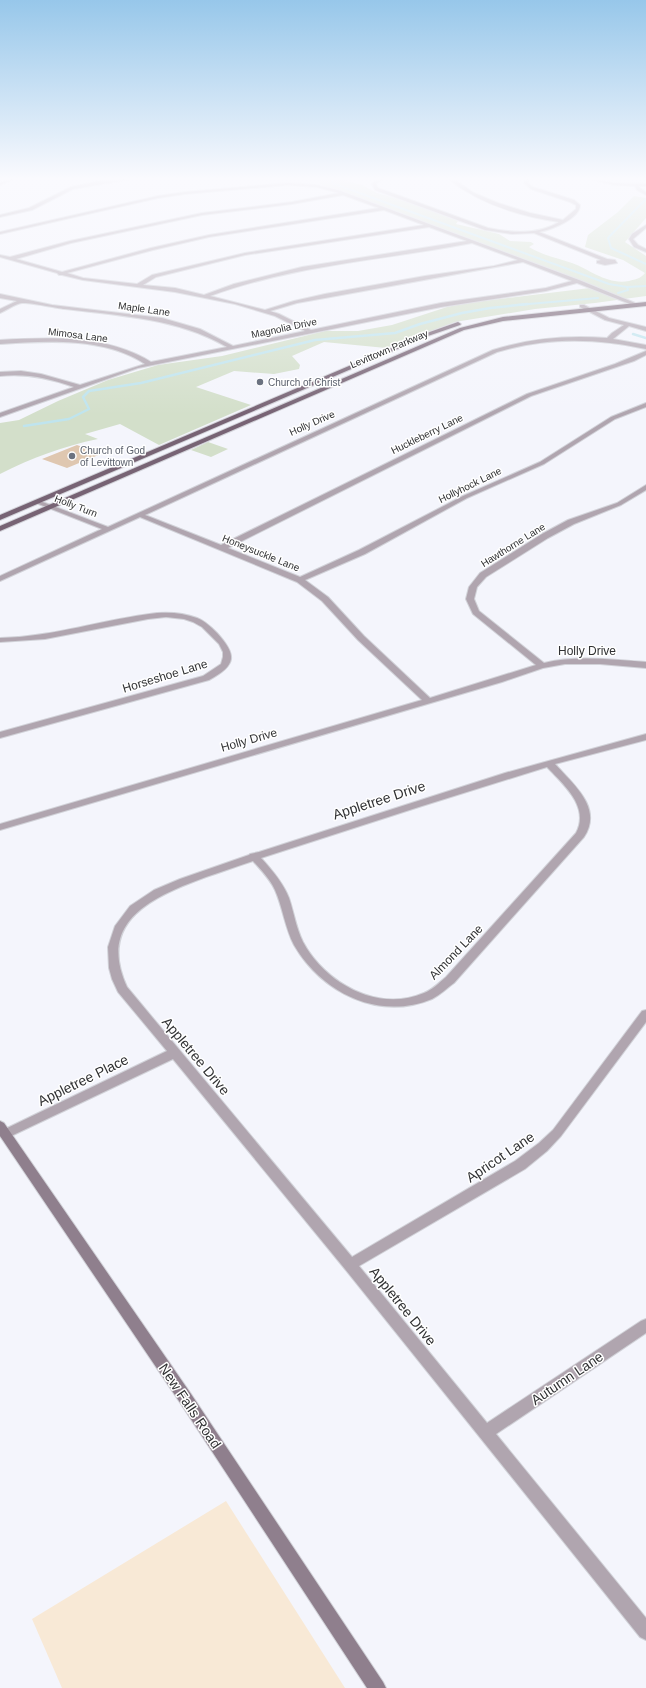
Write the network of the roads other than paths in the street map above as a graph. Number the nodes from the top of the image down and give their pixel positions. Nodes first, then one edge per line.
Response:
1 (6, 258) edge
2 (14, 258) edge
3 (115, 258) edge
4 (229, 258) edge
5 (380, 258) edge
6 (514, 258) edge
7 (600, 258) edge
8 (10, 259) junction
9 (606, 260) dead end
10 (522, 261) junction
11 (59, 274) junction
12 (577, 281) junction
13 (137, 286) junction
14 (0, 296) edge
15 (205, 296) junction
16 (646, 300) edge
17 (22, 301) junction
18 (627, 302) junction
19 (646, 304) edge
20 (637, 305) junction
21 (582, 306) junction
22 (590, 310) junction
23 (0, 311) edge
24 (266, 311) junction
25 (627, 325) junction
26 (646, 329) edge
27 (311, 332) junction
28 (608, 341) junction
29 (0, 342) edge
30 (233, 348) junction
31 (646, 348) edge
32 (646, 353) edge
33 (150, 364) junction
34 (0, 374) edge
35 (80, 387) junction
36 (646, 405) edge
37 (0, 415) edge
38 (646, 487) edge
39 (38, 502) junction
40 (50, 507) junction
41 (140, 515) junction
42 (0, 518) edge
43 (0, 529) edge
44 (108, 530) junction
45 (222, 548) junction
46 (0, 579) edge
47 (300, 580) junction
48 (0, 640) edge
49 (646, 664) edge
50 (542, 665) junction
51 (427, 700) junction
52 (0, 735) edge
53 (646, 736) edge
54 (549, 763) junction
55 (0, 827) edge
56 (254, 856) junction
57 (646, 1014) edge
58 (174, 1053) junction
59 (3, 1130) edge
60 (350, 1265) junction
61 (646, 1324) edge
62 (487, 1432) junction
63 (646, 1631) edge
64 (377, 1688) edge

1 - 8 street
2 - 8 street
3 - 11 street
4 - 13 street
5 - 15 street
6 - 10 street
7 - 9 street
8 - 11 street
10 - 12 street
10 - 24 street
11 - 13 street
12 - 18 street
12 - 27 street, Magnolia Drive
13 - 15 street
14 - 17 street, Maple Lane
15 - 24 street
16 - 18 main road, Levittown Parkway
17 - 23 street
17 - 30 street, Maple Lane
18 - 20 street
18 - 21 main road, Levittown Parkway
19 - 20 main road, Levittown Parkway
20 - 22 main road, Levittown Parkway
21 - 22 street
21 - 39 main road, Levittown Parkway
22 - 25 street
22 - 40 main road, Levittown Parkway
24 - 27 street
25 - 26 street
25 - 28 street
27 - 30 street, Magnolia Drive
28 - 31 street, Holly Drive
28 - 41 street, Holly Drive
29 - 33 street, Mimosa Lane
30 - 33 street, Magnolia Drive
32 - 45 street, Huckleberry Lane
33 - 35 street, Magnolia Drive
34 - 35 street
35 - 37 street, Magnolia Drive
36 - 47 street, Hollyhock Lane
38 - 50 street, Hawthorne Lane
39 - 40 street, Holly Turn
39 - 42 main road, Levittown Parkway
40 - 43 main road, Levittown Parkway
40 - 44 street, Holly Turn
41 - 44 street, Holly Drive
41 - 45 street, Honeysuckle Lane
44 - 46 street, Holly Drive
45 - 47 street, Honeysuckle Lane
47 - 51 street, Honeysuckle Lane
48 - 52 street, Horseshoe Lane
49 - 50 street, Holly Drive
50 - 51 street, Holly Drive
51 - 55 street, Holly Drive
53 - 54 street, Appletree Drive
54 - 56 street, Appletree Drive
54 - 56 street, Almond Lane
56 - 58 street, Appletree Drive
57 - 60 street, Apricot Lane
58 - 59 street, Appletree Place
58 - 60 street, Appletree Drive
59 - 64 main road, New Falls Road
60 - 62 street, Appletree Drive
61 - 62 street, Autumn Lane
62 - 63 street, Appletree Drive

